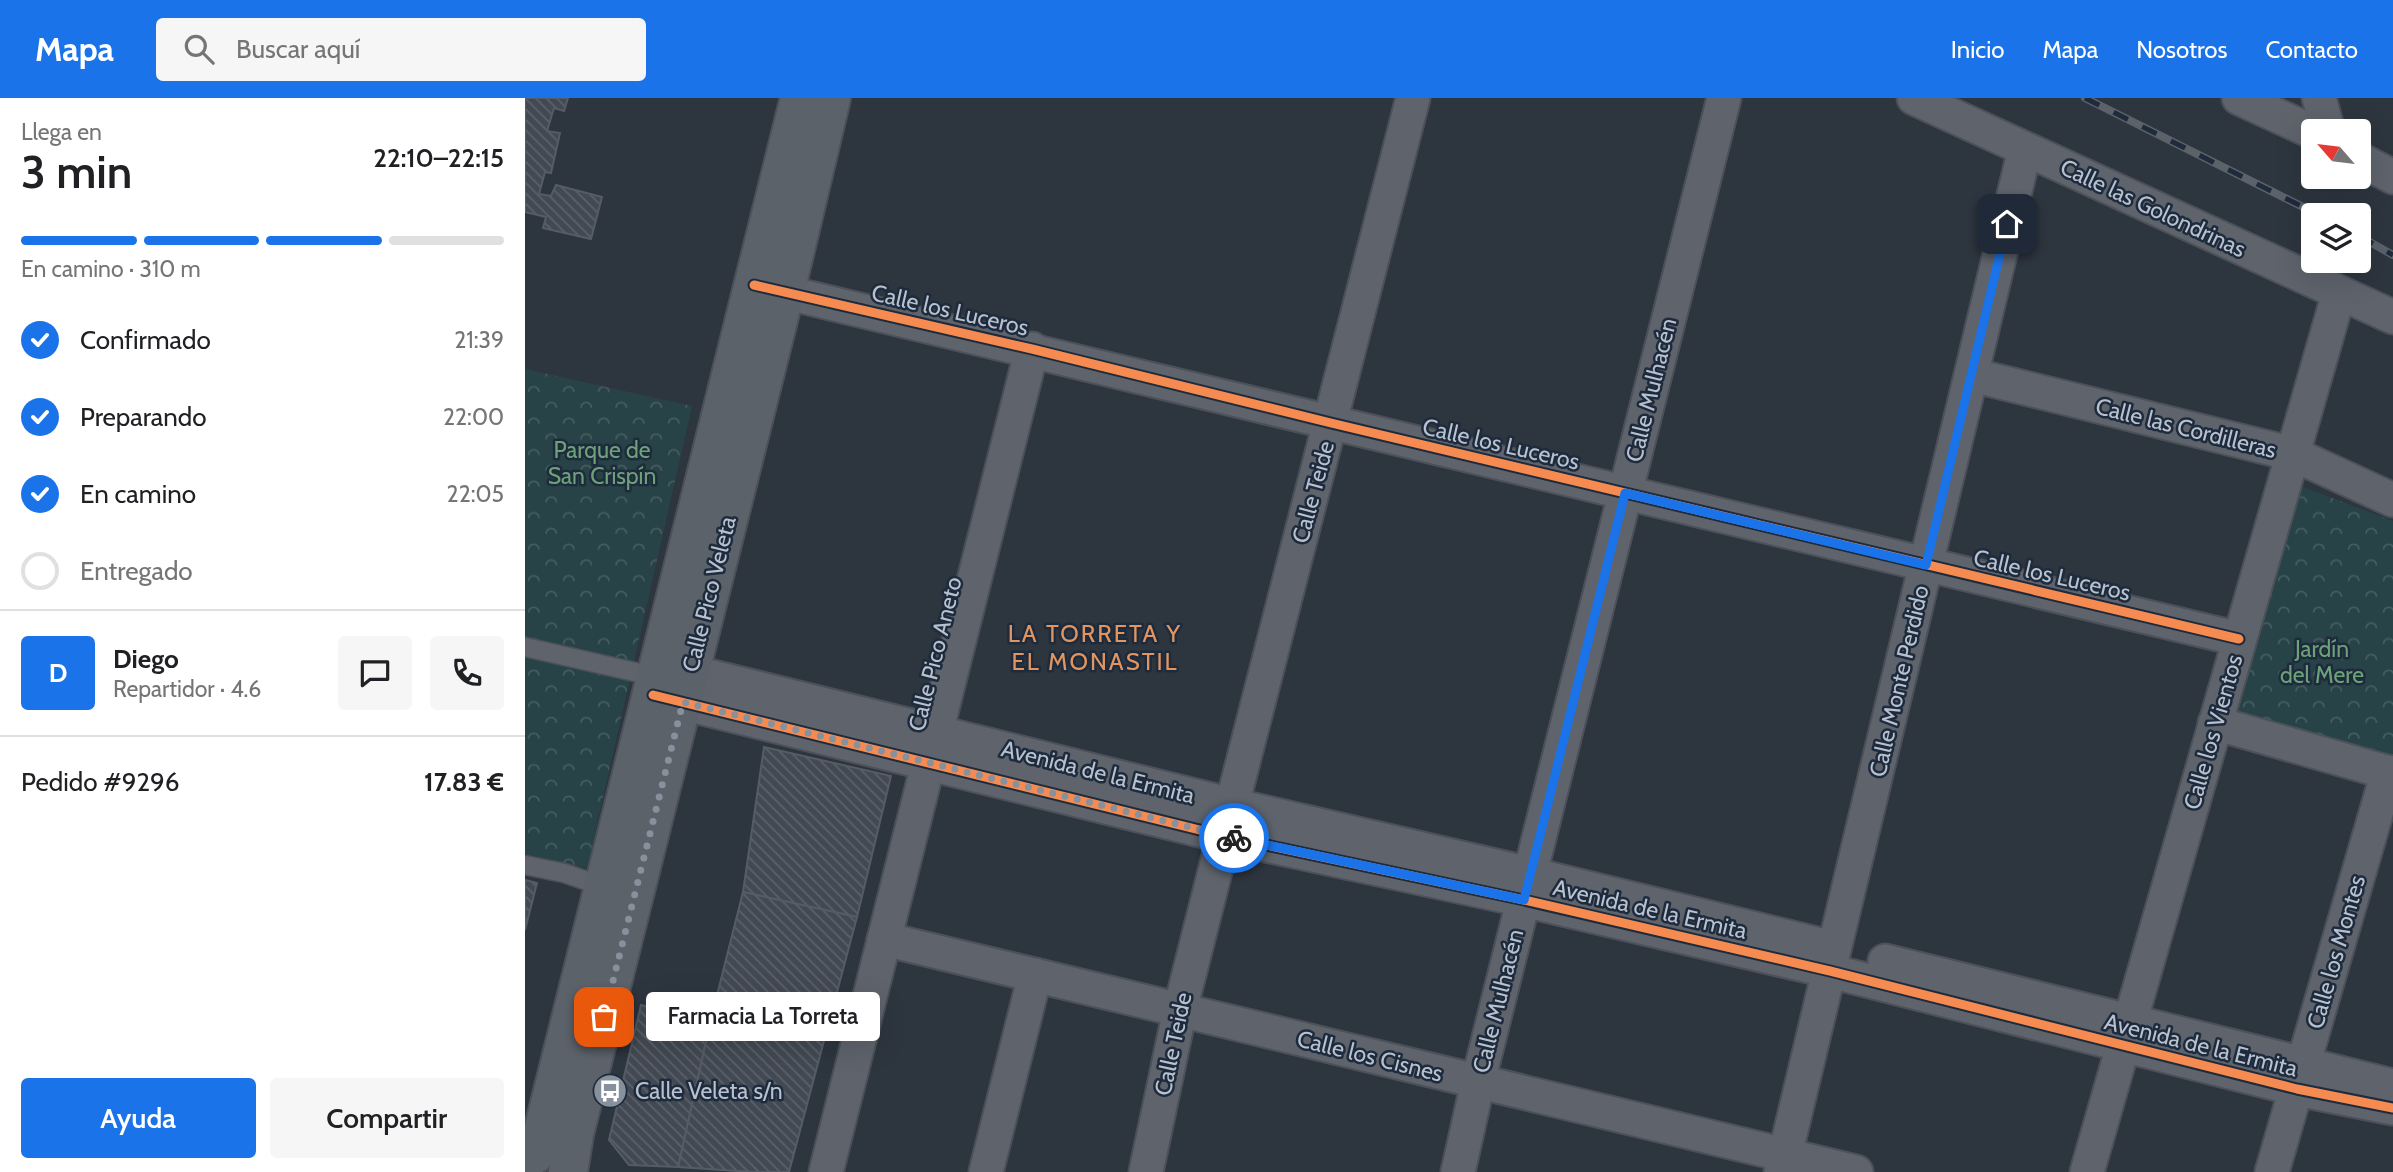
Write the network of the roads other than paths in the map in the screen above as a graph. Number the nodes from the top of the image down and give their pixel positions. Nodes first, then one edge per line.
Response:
1 (800, 98) edge
2 (831, 98) edge
3 (1413, 98) edge
4 (1724, 98) edge
5 (1914, 98) edge
6 (2239, 98) edge
7 (2319, 98) edge
8 (2324, 119) edge
9 (2301, 126) edge
10 (2025, 149) junction
11 (2371, 165) edge
12 (2393, 177) edge
13 (769, 288) junction
14 (2339, 293) junction
15 (2393, 317) edge
16 (1032, 349) junction
17 (1972, 375) junction
18 (1331, 423) junction
19 (2293, 454) junction
20 (1625, 493) junction
21 (2393, 500) edge
22 (1926, 565) junction
23 (2239, 639) junction
24 (525, 647) edge
25 (668, 682) junction
26 (2215, 723) junction
27 (931, 747) junction
28 (2391, 773) edge
29 (1228, 820) junction
30 (525, 865) edge
31 (605, 887) junction
32 (1527, 887) junction
33 (884, 939) junction
34 (1832, 960) junction
35 (1035, 975) junction
36 (1180, 1010) junction
37 (2126, 1033) junction
38 (2300, 1077) junction
39 (1478, 1082) junction
40 (2393, 1086) edge
41 (2393, 1108) edge
42 (525, 1162) edge
43 (1783, 1164) edge
44 (568, 1172) edge
45 (826, 1172) edge
46 (986, 1172) edge
47 (1146, 1172) edge
48 (1458, 1172) edge
49 (1856, 1172) edge
50 (2087, 1172) edge
51 (2272, 1172) edge

1 - 13 main road, Calle Pico Veleta
2 - 13 main road, Calle Pico Veleta
3 - 18 street, Calle Teide
4 - 20 street, Calle Mulhacén
5 - 10 street, Calle las Golondrinas
6 - 9 street
7 - 8 street
10 - 14 street, Calle las Golondrinas
10 - 17 street, Calle Monte Perdido
11 - 12 street
13 - 16 street, Calle los Luceros
13 - 25 main road, Calle Pico Veleta
14 - 15 street, Calle las Golondrinas
14 - 19 street, Calle los Vientos
16 - 18 street, Calle los Luceros
16 - 27 street, Calle Pico Aneto
17 - 19 street, Calle las Cordilleras
17 - 22 street, Calle Monte Perdido
18 - 20 street, Calle los Luceros
18 - 29 street, Calle Teide
19 - 21 street, Calle las Cordilleras
19 - 23 street, Calle los Vientos
20 - 22 street, Calle los Luceros
20 - 32 street, Calle Mulhacén
22 - 23 street, Calle los Luceros
22 - 34 street, Calle Monte Perdido
23 - 26 street, Calle los Vientos
24 - 25 lane
25 - 27 street, Avenida de la Ermita
25 - 31 main road, Calle Pico Veleta
25 - 44 main road, Calle Pico Veleta
26 - 28 street
26 - 37 street, Calle los Vientos
27 - 29 street, Avenida de la Ermita
27 - 33 street, Calle Pico Aneto
28 - 38 street, Calle los Montes
29 - 32 street, Avenida de la Ermita
29 - 36 street, Calle Teide
30 - 31 lane
31 - 42 main road, Calle Pico Veleta
32 - 34 street, Avenida de la Ermita
32 - 39 street, Calle Mulhacén
33 - 35 street, Calle los Cisnes
33 - 45 street, Calle Pico Aneto
34 - 37 street, Avenida de la Ermita
34 - 43 street, Calle Monte Perdido
35 - 36 street, Calle los Cisnes
35 - 46 street
36 - 39 street, Calle los Cisnes
36 - 47 street, Calle Teide
37 - 38 street, Avenida de la Ermita
37 - 50 street, Calle los Vientos
38 - 40 street, Avenida de la Ermita
38 - 41 street, Avenida de la Ermita
38 - 51 street, Calle los Montes
39 - 43 street, Calle los Cisnes
39 - 48 street, Calle Mulhacén
42 - 44 main road
43 - 49 street, Calle los Cisnes

